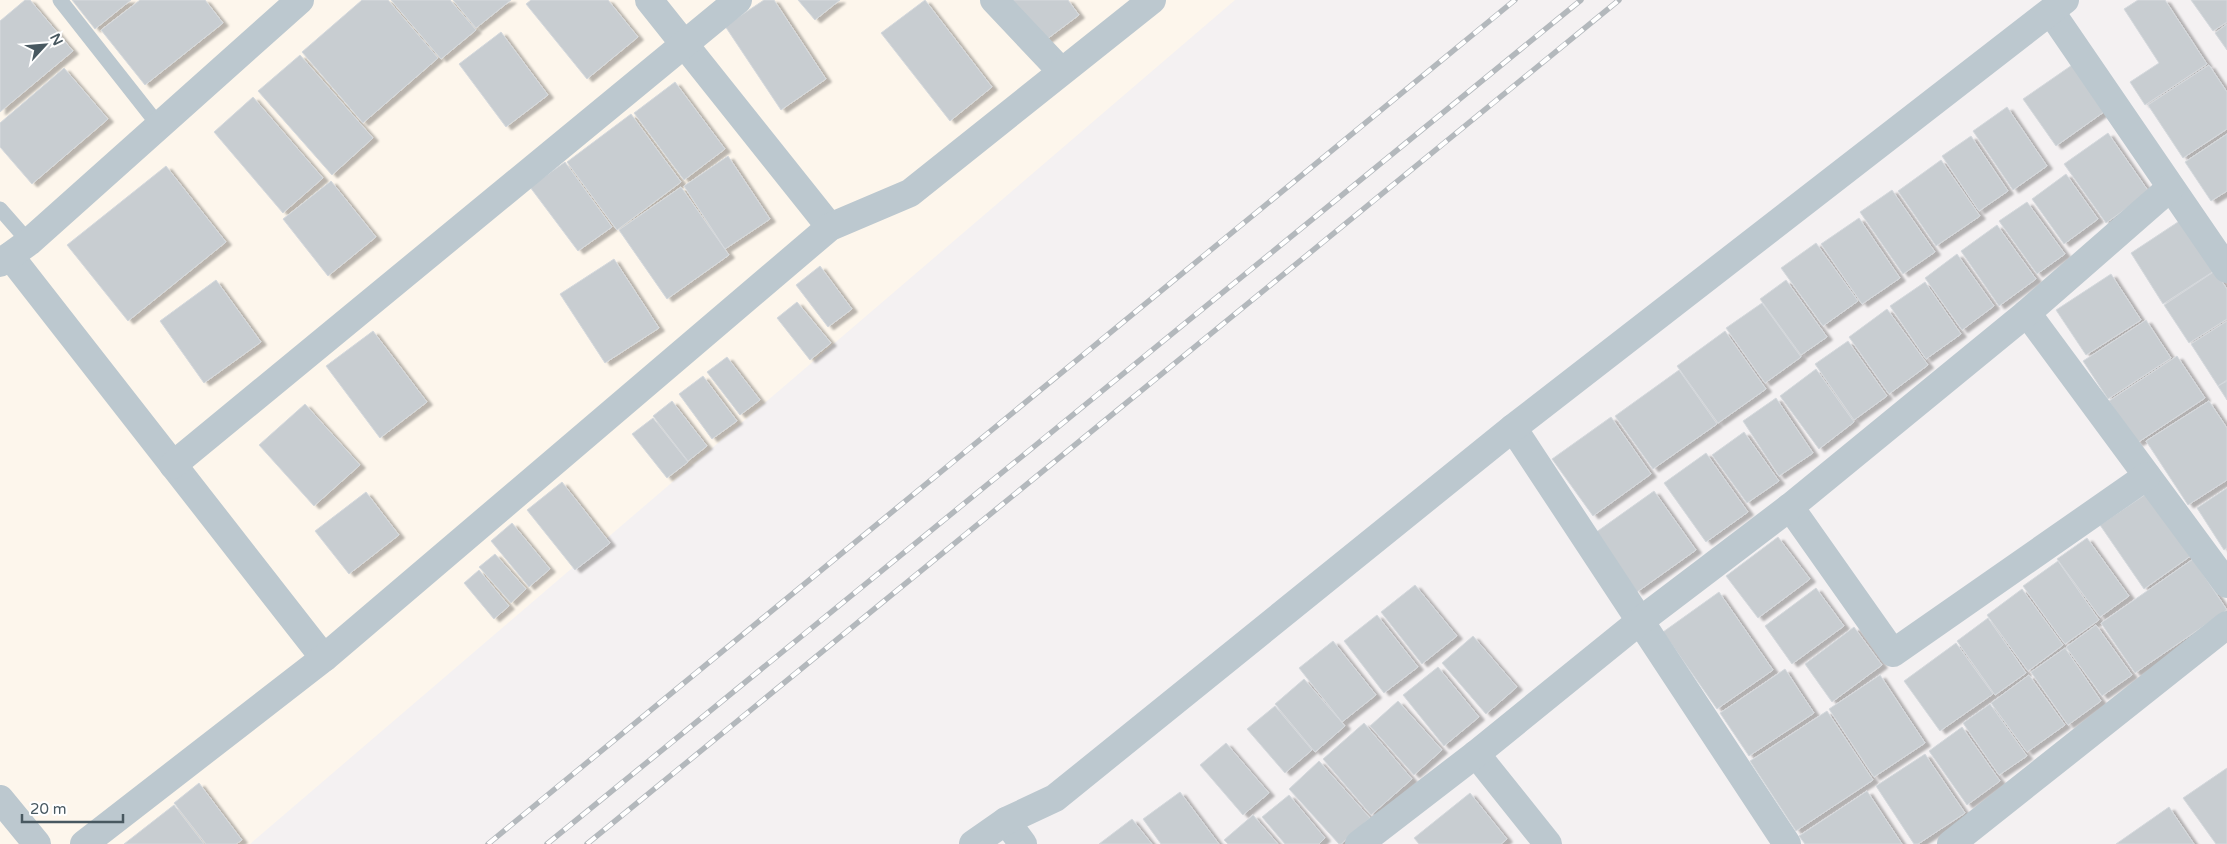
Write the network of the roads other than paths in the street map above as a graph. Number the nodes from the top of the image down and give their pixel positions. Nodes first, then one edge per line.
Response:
1 (60, 0) edge
2 (649, 0) edge
3 (738, 0) edge
4 (994, 0) edge
5 (1152, 0) edge
6 (286, 4) edge
7 (2058, 6) edge
8 (685, 45) junction
9 (1061, 71) junction
10 (160, 127) junction
11 (2170, 188) junction
12 (0, 208) edge
13 (830, 227) junction
14 (13, 254) edge
15 (2227, 269) edge
16 (2027, 313) junction
17 (1512, 428) junction
18 (173, 465) junction
19 (2147, 476) junction
20 (1790, 507) junction
21 (2227, 584) edge
22 (1640, 621) junction
23 (2227, 624) edge
24 (324, 658) junction
25 (1476, 754) junction
26 (0, 799) edge
27 (1006, 821) junction
28 (37, 844) edge
29 (84, 844) edge
30 (973, 844) edge
31 (1023, 844) edge
32 (1359, 844) edge
33 (1548, 844) edge
34 (1787, 844) edge
35 (1951, 844) edge

1 - 10 lane
2 - 8 street
3 - 8 street
4 - 9 street
5 - 9 street
6 - 10 street
7 - 11 street
7 - 17 street
8 - 13 street
8 - 18 street
9 - 13 street
10 - 14 street
11 - 15 street
11 - 16 street
12 - 14 lane
13 - 24 street
14 - 18 street
16 - 19 street
16 - 20 street
17 - 22 street
17 - 27 street
18 - 24 street
19 - 20 street
19 - 21 street
20 - 22 street
22 - 25 street
22 - 34 street
23 - 35 street
24 - 29 street
25 - 32 street
25 - 33 street
26 - 28 street
27 - 30 street
27 - 31 street

